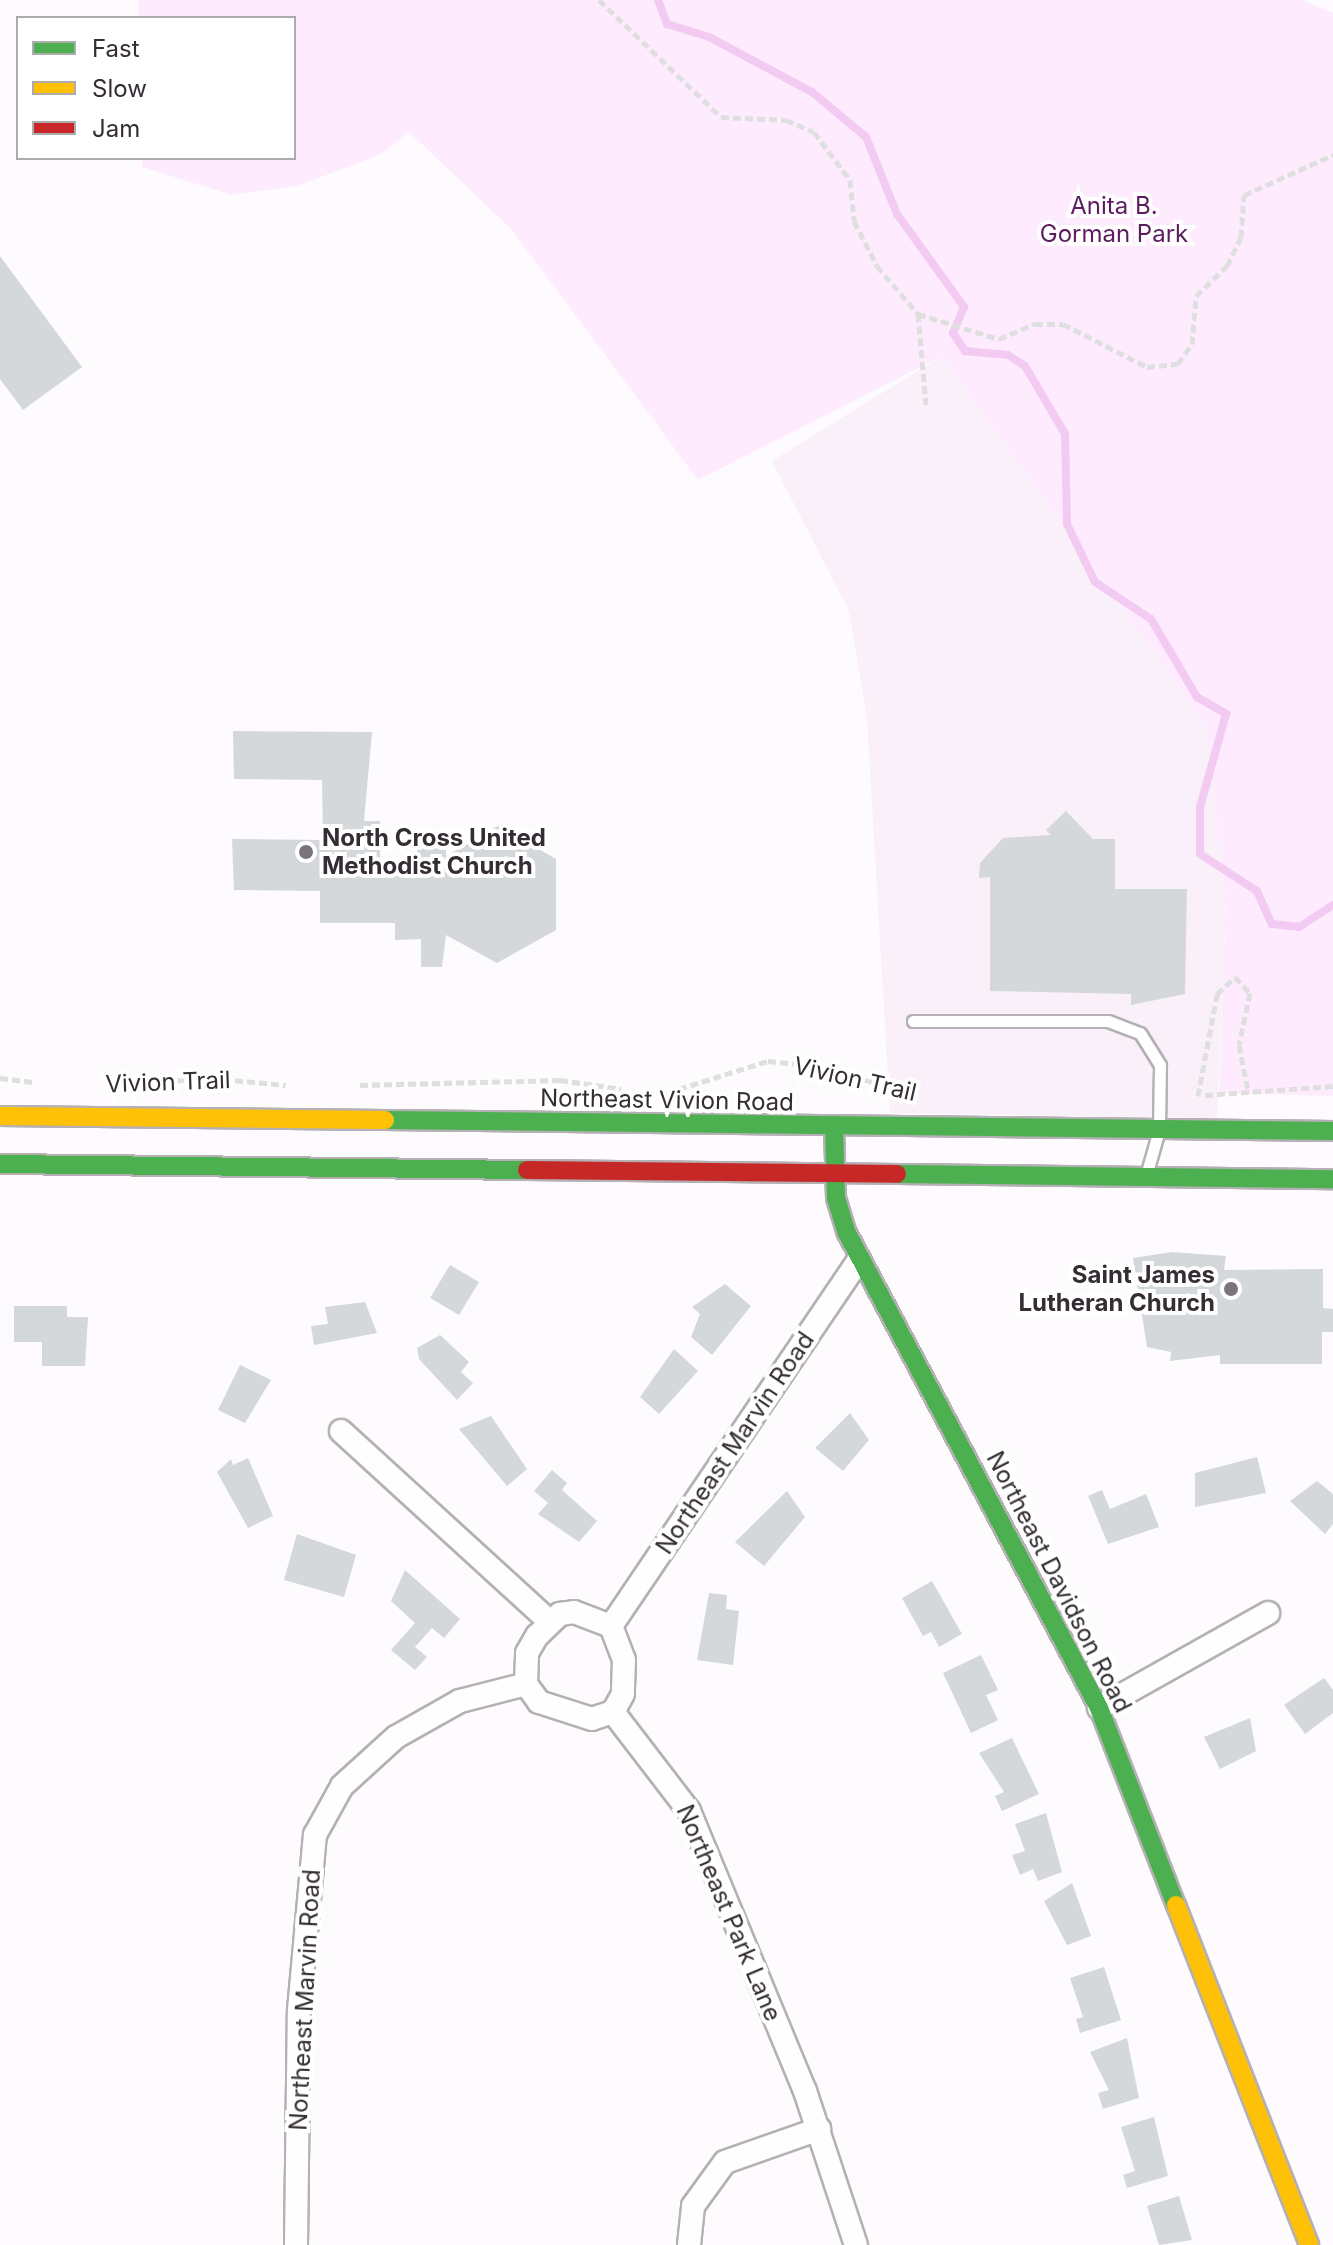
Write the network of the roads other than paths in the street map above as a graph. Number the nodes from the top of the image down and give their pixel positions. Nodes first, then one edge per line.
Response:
1 (913, 1021) dead end
2 (0, 1116) edge
3 (158, 1118) junction
4 (834, 1126) junction
5 (1159, 1130) junction
6 (1333, 1131) edge
7 (0, 1164) edge
8 (108, 1165) junction
9 (833, 1174) junction
10 (1146, 1176) junction
11 (1333, 1179) edge
12 (859, 1260) junction
13 (341, 1431) dead end
14 (1268, 1613) dead end
15 (549, 1621) junction
16 (611, 1626) junction
17 (526, 1684) junction
18 (1099, 1708) junction
19 (613, 1712) junction
20 (819, 2129) junction
21 (296, 2245) edge
22 (689, 2245) edge
23 (856, 2245) edge
24 (1309, 2245) edge

1 - 5 lane
2 - 3 main road, Northeast Vivion Road
3 - 4 main road, Northeast Vivion Road
3 - 8 main road
4 - 5 main road, Northeast Vivion Road
4 - 9 main road, Northeast Davidson Road
5 - 6 main road, Northeast Vivion Road
5 - 10 lane
7 - 8 main road
8 - 9 main road
9 - 10 main road
9 - 12 main road, Northeast Davidson Road
10 - 11 main road
12 - 16 street, Northeast Marvin Road
12 - 18 main road, Northeast Davidson Road
13 - 15 street
14 - 18 street
15 - 16 street
15 - 17 street
16 - 19 street
17 - 19 street
17 - 21 street, Northeast Marvin Road
18 - 24 main road, Northeast Davidson Road
19 - 20 street, Northeast Park Lane
20 - 22 street
20 - 23 street, Northeast Park Lane

